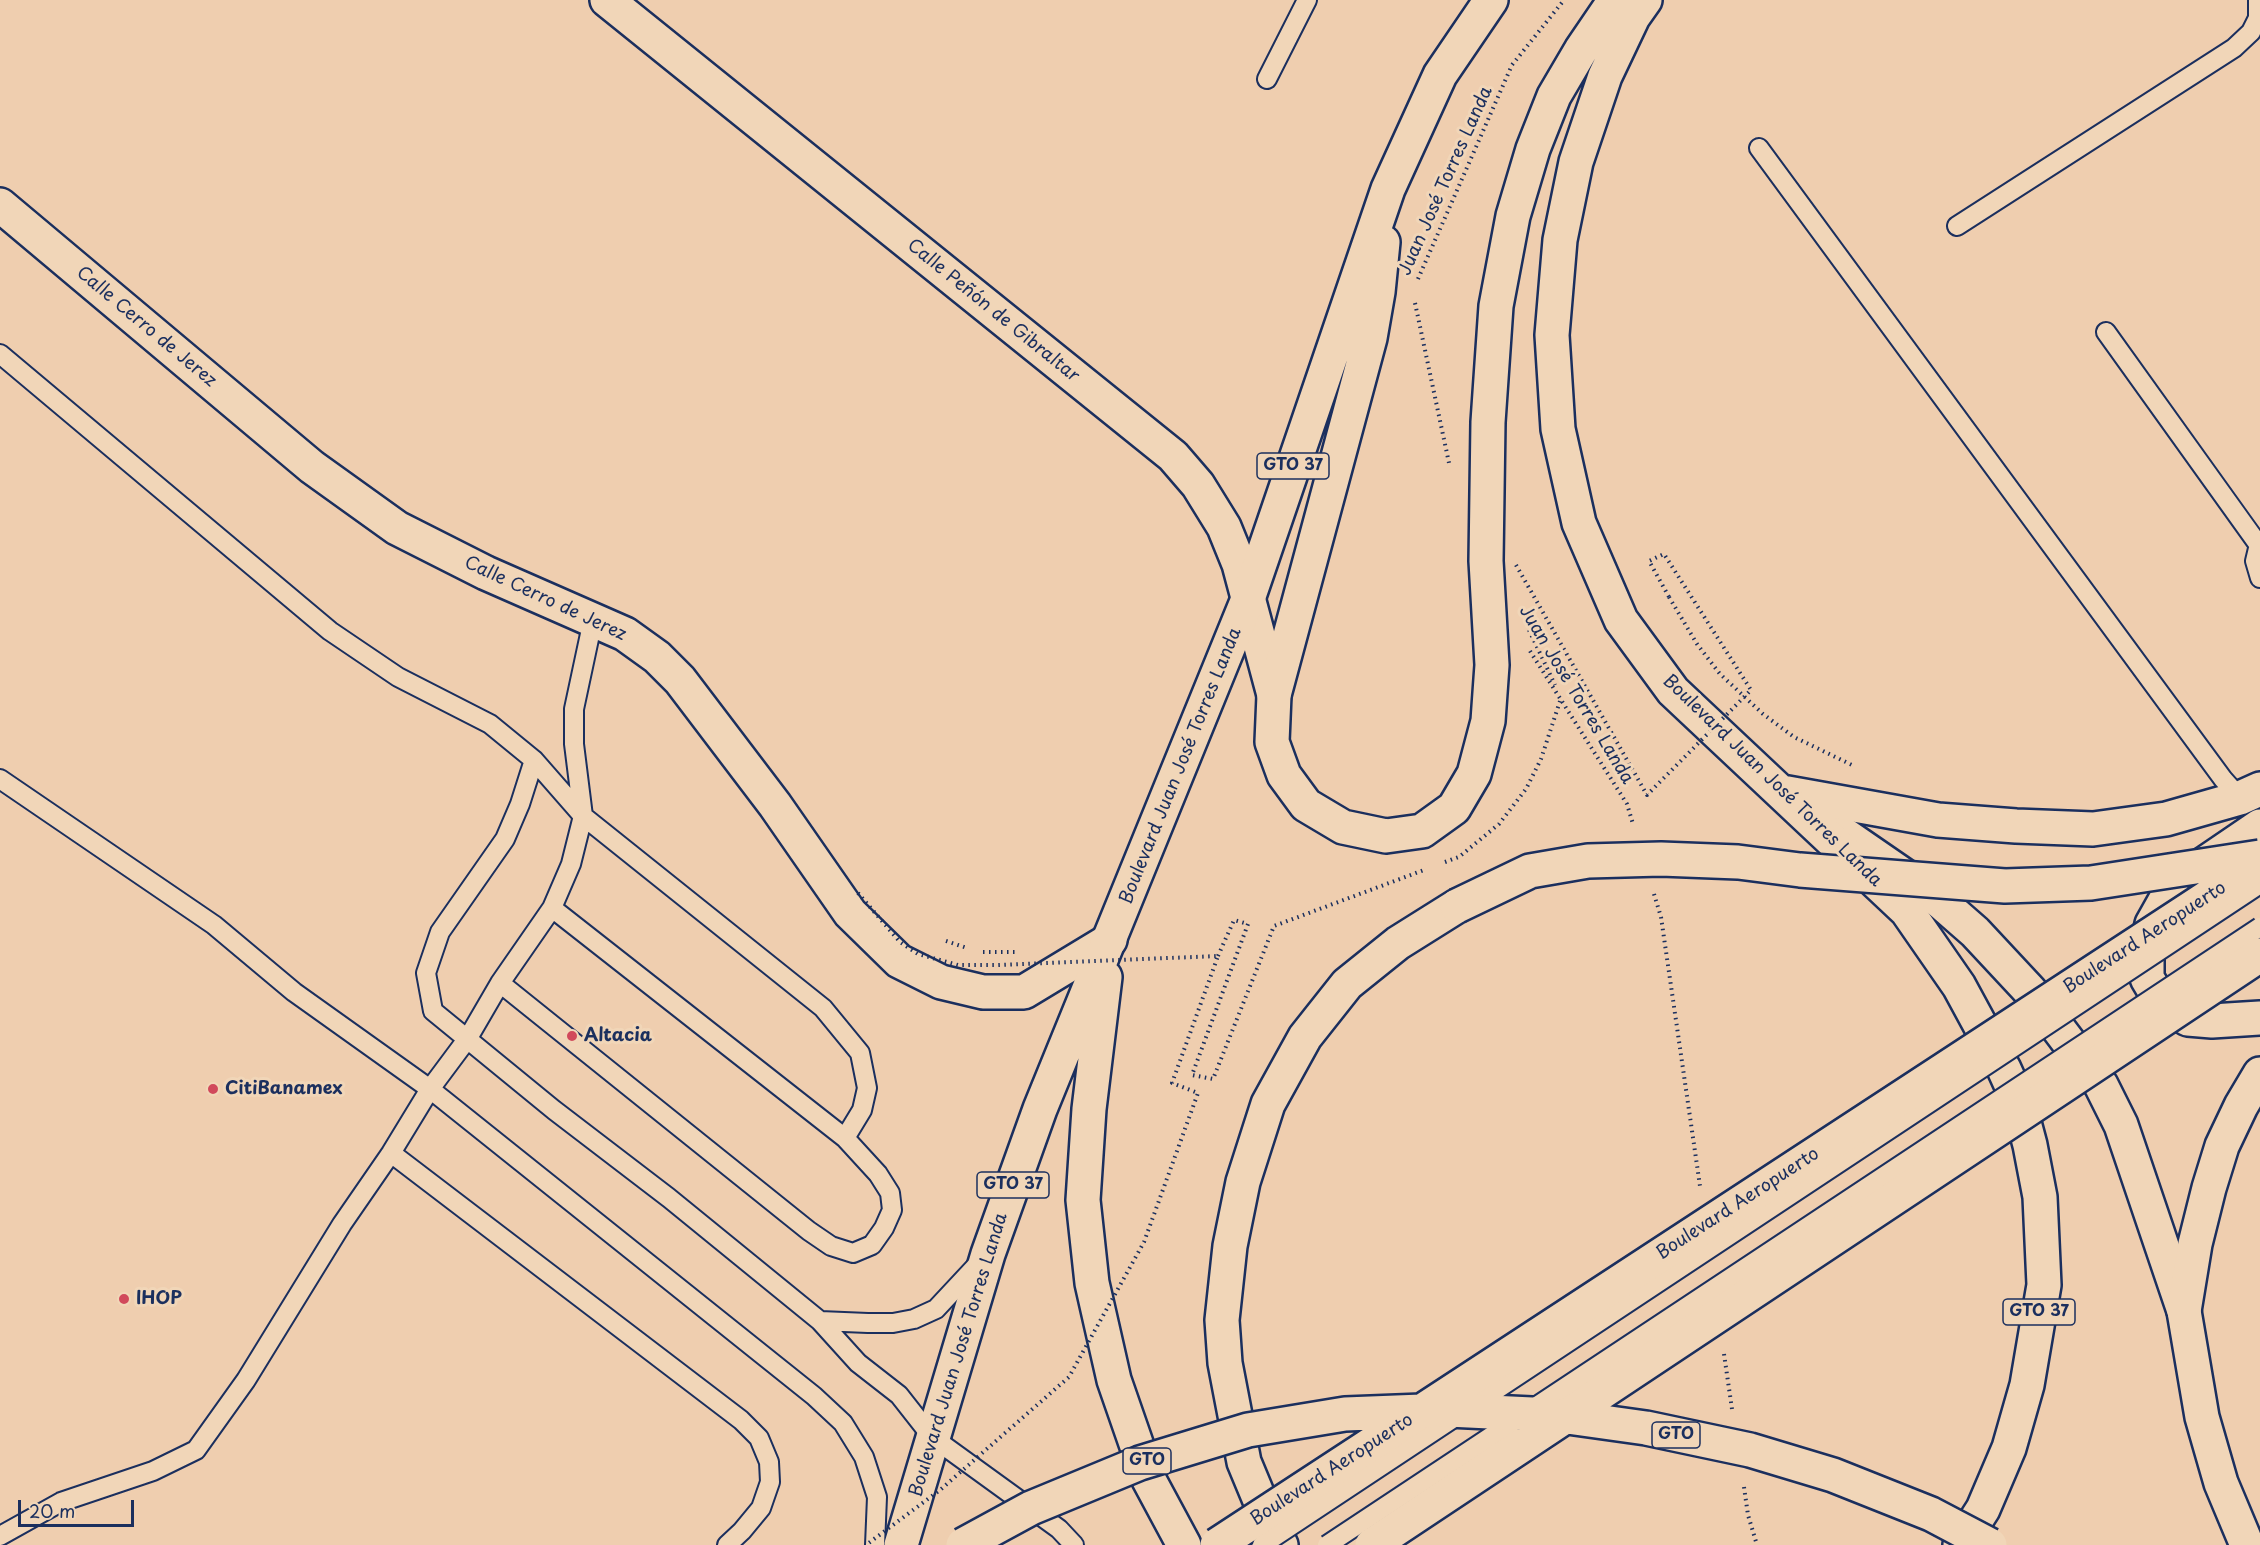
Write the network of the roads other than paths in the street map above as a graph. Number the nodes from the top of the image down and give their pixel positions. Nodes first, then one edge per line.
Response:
1 (608, 0) edge
2 (1306, 0) edge
3 (1491, 0) edge
4 (1615, 0) edge
5 (1645, 0) edge
6 (2258, 0) edge
7 (1267, 79) dead end
8 (1759, 148) dead end
9 (1388, 189) junction
10 (0, 205) edge
11 (1957, 226) dead end
12 (2106, 332) dead end
13 (0, 354) edge
14 (2259, 542) edge
15 (2260, 578) edge
16 (1248, 599) junction
17 (593, 620) junction
18 (1274, 695) junction
19 (534, 760) junction
20 (0, 779) edge
21 (1782, 792) junction
22 (2250, 793) edge
23 (583, 816) junction
24 (2260, 826) edge
25 (2260, 857) edge
26 (2260, 863) edge
27 (2260, 884) edge
28 (552, 908) junction
29 (2260, 927) edge
30 (1110, 940) junction
31 (2260, 954) edge
32 (500, 983) junction
33 (2260, 1018) edge
34 (468, 1038) junction
35 (2260, 1074) edge
36 (430, 1089) junction
37 (845, 1138) junction
38 (391, 1153) junction
39 (988, 1254) junction
40 (2184, 1311) junction
41 (820, 1321) junction
42 (932, 1437) junction
43 (0, 1536) edge
44 (727, 1545) edge
45 (875, 1545) edge
46 (901, 1545) edge
47 (963, 1545) edge
48 (1074, 1545) edge
49 (1184, 1545) edge
50 (1217, 1545) edge
51 (1262, 1545) edge
52 (1281, 1545) edge
53 (1327, 1545) edge
54 (1372, 1545) edge
55 (1960, 1545) edge
56 (1990, 1545) edge
57 (2247, 1545) edge

1 - 16 main road, Calle Peñón de Gibraltar
2 - 7 lane
3 - 9 main road, Boulevard Juan José Torres Landa / GTO 37
4 - 18 main road
5 - 21 main road, Boulevard Juan José Torres Landa / GTO 37
6 - 11 lane
8 - 22 lane
9 - 16 main road, Boulevard Juan José Torres Landa / GTO 37
9 - 18 main road
10 - 17 main road, Calle Cerro de Jerez
12 - 14 lane
13 - 19 lane
14 - 15 lane
16 - 18 main road, Calle Peñón de Gibraltar
16 - 30 main road, Boulevard Juan José Torres Landa / GTO 37
17 - 23 lane
17 - 30 main road, Calle Cerro de Jerez
19 - 23 lane
19 - 34 lane
20 - 36 lane
21 - 22 main road
21 - 40 main road
21 - 55 main road, Boulevard Juan José Torres Landa / GTO 37, bridge
23 - 28 lane
23 - 37 lane
24 - 33 main road
25 - 52 main road, bridge
26 - 50 main road, Boulevard Aeropuerto, bridge
27 - 51 lane, bridge
28 - 32 lane
28 - 37 lane
29 - 53 lane, bridge
30 - 39 main road, Boulevard Juan José Torres Landa / GTO 37
30 - 49 main road
31 - 54 main road, bridge
32 - 34 lane
32 - 37 lane
34 - 36 lane
34 - 41 lane
35 - 40 main road
36 - 38 lane
36 - 45 lane
38 - 43 lane
38 - 44 lane
39 - 41 lane
39 - 42 main road, Boulevard Juan José Torres Landa / GTO 37
40 - 57 main road
41 - 42 lane
42 - 46 main road, Boulevard Juan José Torres Landa / GTO 37
42 - 48 lane
47 - 56 main road, GTO, bridge

